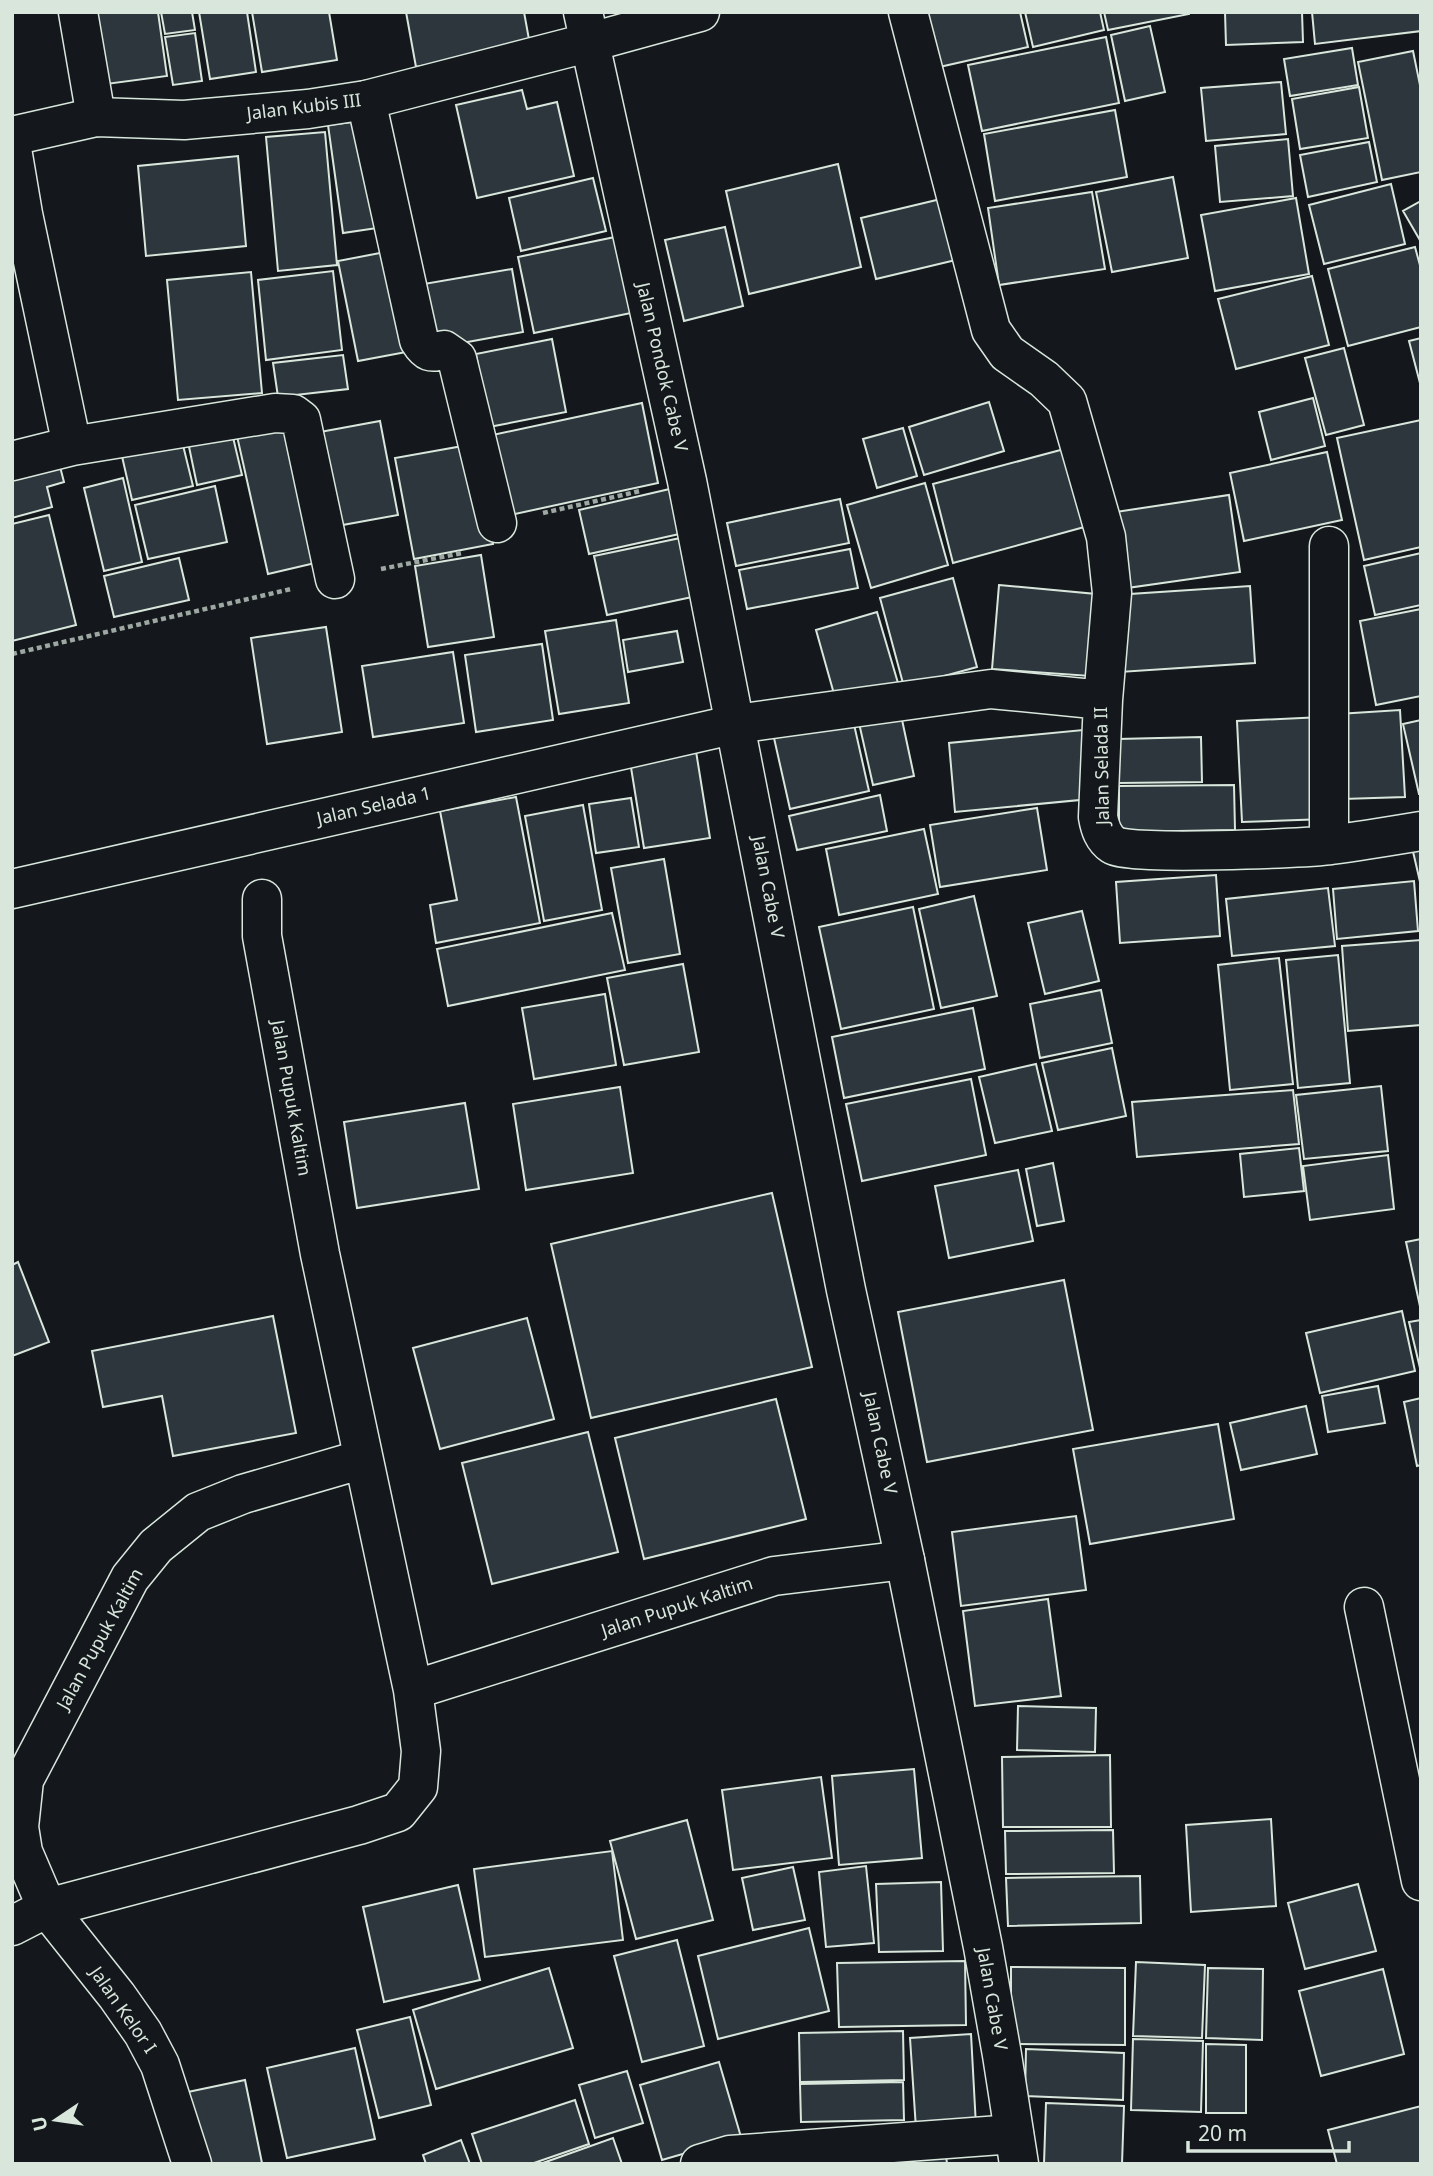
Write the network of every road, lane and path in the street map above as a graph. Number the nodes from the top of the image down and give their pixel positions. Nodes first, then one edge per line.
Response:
1 (78, 12) edge
2 (700, 12) edge
3 (908, 12) edge
4 (587, 27) edge
5 (366, 100) junction
6 (96, 117) junction
7 (12, 136) edge
8 (12, 149) edge
9 (72, 446) junction
10 (12, 461) edge
11 (497, 523) dead end
12 (1329, 546) dead end
13 (335, 579) dead end
14 (1103, 700) junction
15 (736, 724) junction
16 (1421, 831) edge
17 (1329, 845) junction
18 (12, 889) edge
19 (262, 900) dead end
20 (363, 1459) junction
21 (905, 1560) junction
22 (1364, 1606) dead end
23 (414, 1690) junction
24 (1421, 1881) edge
25 (47, 1908) junction
26 (12, 1926) edge
27 (1016, 2149) edge
28 (192, 2164) edge
29 (700, 2164) edge

1 - 6 street
2 - 4 street, Jalan Kubis III
3 - 14 street
4 - 5 street, Jalan Kubis III
4 - 15 street, Jalan Pondok Cabe V
5 - 6 street, Jalan Kubis III
5 - 11 street
6 - 7 street, Jalan Kubis III
8 - 9 street
9 - 10 street
9 - 13 street
12 - 17 street
14 - 15 street, Jalan Selada II
14 - 17 street, Jalan Selada II
15 - 18 street, Jalan Selada 1
15 - 21 street, Jalan Cabe V
16 - 17 street, Jalan Selada II
19 - 20 street, Jalan Pupuk Kaltim
20 - 23 street, Jalan Pupuk Kaltim
20 - 25 street, Jalan Pupuk Kaltim
21 - 23 street, Jalan Pupuk Kaltim
21 - 27 street, Jalan Cabe V
22 - 24 street
23 - 25 street, Jalan Pupuk Kaltim
25 - 26 street, Jalan Pupuk Kaltim
25 - 28 street, Jalan Kelor I
27 - 29 street

